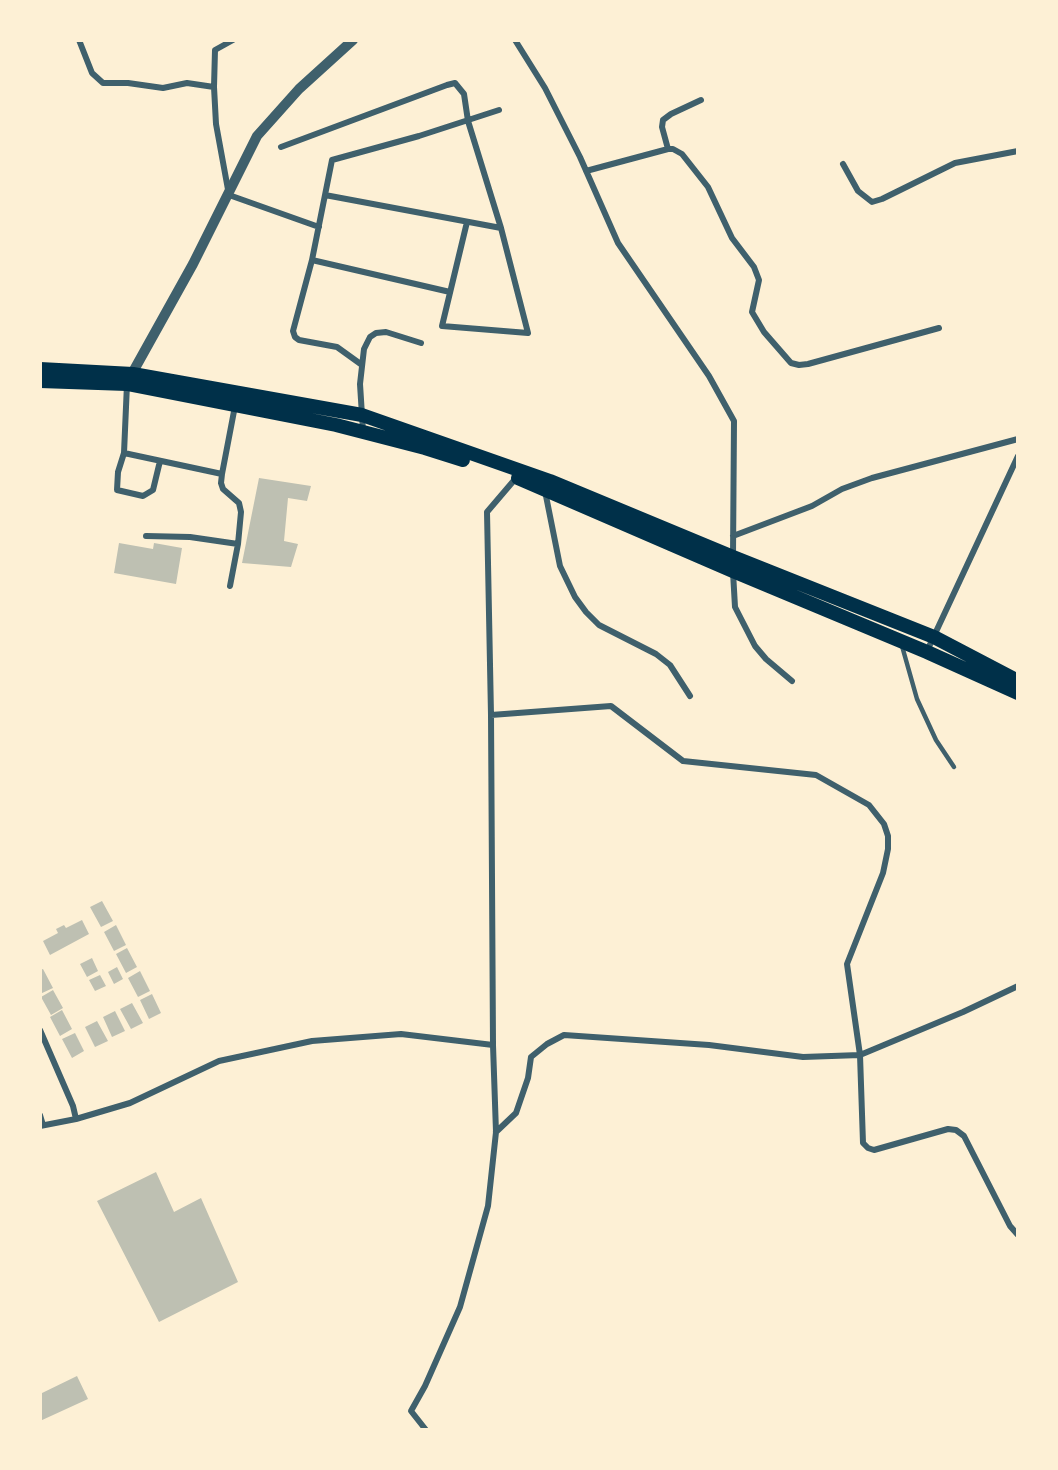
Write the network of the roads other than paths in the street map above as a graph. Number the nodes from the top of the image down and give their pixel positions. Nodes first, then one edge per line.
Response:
1 (79, 40) edge
2 (233, 40) edge
3 (353, 40) edge
4 (514, 40) edge
5 (214, 87) junction
6 (701, 100) dead end
7 (499, 110) dead end
8 (468, 121) junction
9 (281, 147) dead end
10 (668, 149) junction
11 (1017, 151) edge
12 (843, 164) dead end
13 (586, 171) junction
14 (229, 195) junction
15 (325, 195) junction
16 (467, 222) junction
17 (319, 227) junction
18 (501, 228) junction
19 (312, 260) junction
20 (450, 292) junction
21 (939, 327) dead end
22 (421, 343) dead end
23 (362, 365) junction
24 (40, 369) edge
25 (130, 379) junction
26 (40, 381) edge
27 (236, 405) junction
28 (362, 415) junction
29 (363, 431) junction
30 (1017, 439) edge
31 (124, 453) junction
32 (1017, 456) edge
33 (160, 461) junction
34 (222, 474) junction
35 (516, 477) junction
36 (545, 490) junction
37 (146, 536) dead end
38 (733, 536) junction
39 (238, 544) junction
40 (733, 564) junction
41 (230, 586) dead end
42 (934, 637) junction
43 (901, 641) junction
44 (927, 652) junction
45 (792, 681) dead end
46 (1017, 681) edge
47 (1017, 693) edge
48 (690, 696) dead end
49 (491, 715) junction
50 (954, 767) dead end
51 (1017, 986) edge
52 (40, 1030) edge
53 (493, 1045) junction
54 (860, 1055) junction
55 (40, 1115) edge
56 (76, 1119) junction
57 (42, 1126) edge
58 (496, 1132) junction
59 (1017, 1235) edge
60 (426, 1430) edge

1 - 5 street
2 - 5 street
3 - 14 street
4 - 13 street
5 - 14 street
6 - 10 street
7 - 8 street
8 - 9 street
8 - 15 street
8 - 18 street
10 - 13 street
10 - 21 street
11 - 12 street
13 - 38 street
14 - 17 street
14 - 25 street
15 - 16 street
15 - 17 street
16 - 18 street
16 - 20 street
17 - 19 street
18 - 20 street
19 - 20 street
19 - 23 street
22 - 23 street
23 - 28 street
24 - 25 main road
25 - 26 main road
25 - 27 main road
25 - 28 main road
25 - 31 street
27 - 29 main road
27 - 34 street
28 - 29 street
28 - 40 main road
29 - 35 main road
30 - 38 street
31 - 33 street
31 - 33 street
32 - 42 street
33 - 34 street
34 - 39 street
35 - 36 main road
35 - 49 street
36 - 40 main road
36 - 48 street
37 - 39 street
38 - 40 street
39 - 41 street
40 - 42 main road
40 - 43 main road
40 - 45 street
42 - 44 street
42 - 46 main road
43 - 44 main road
43 - 50 lane
44 - 47 main road
49 - 53 street
49 - 54 street
51 - 54 street
52 - 56 street
53 - 56 street
53 - 58 street
54 - 58 street
54 - 59 street
55 - 57 street
56 - 57 street
58 - 60 street

